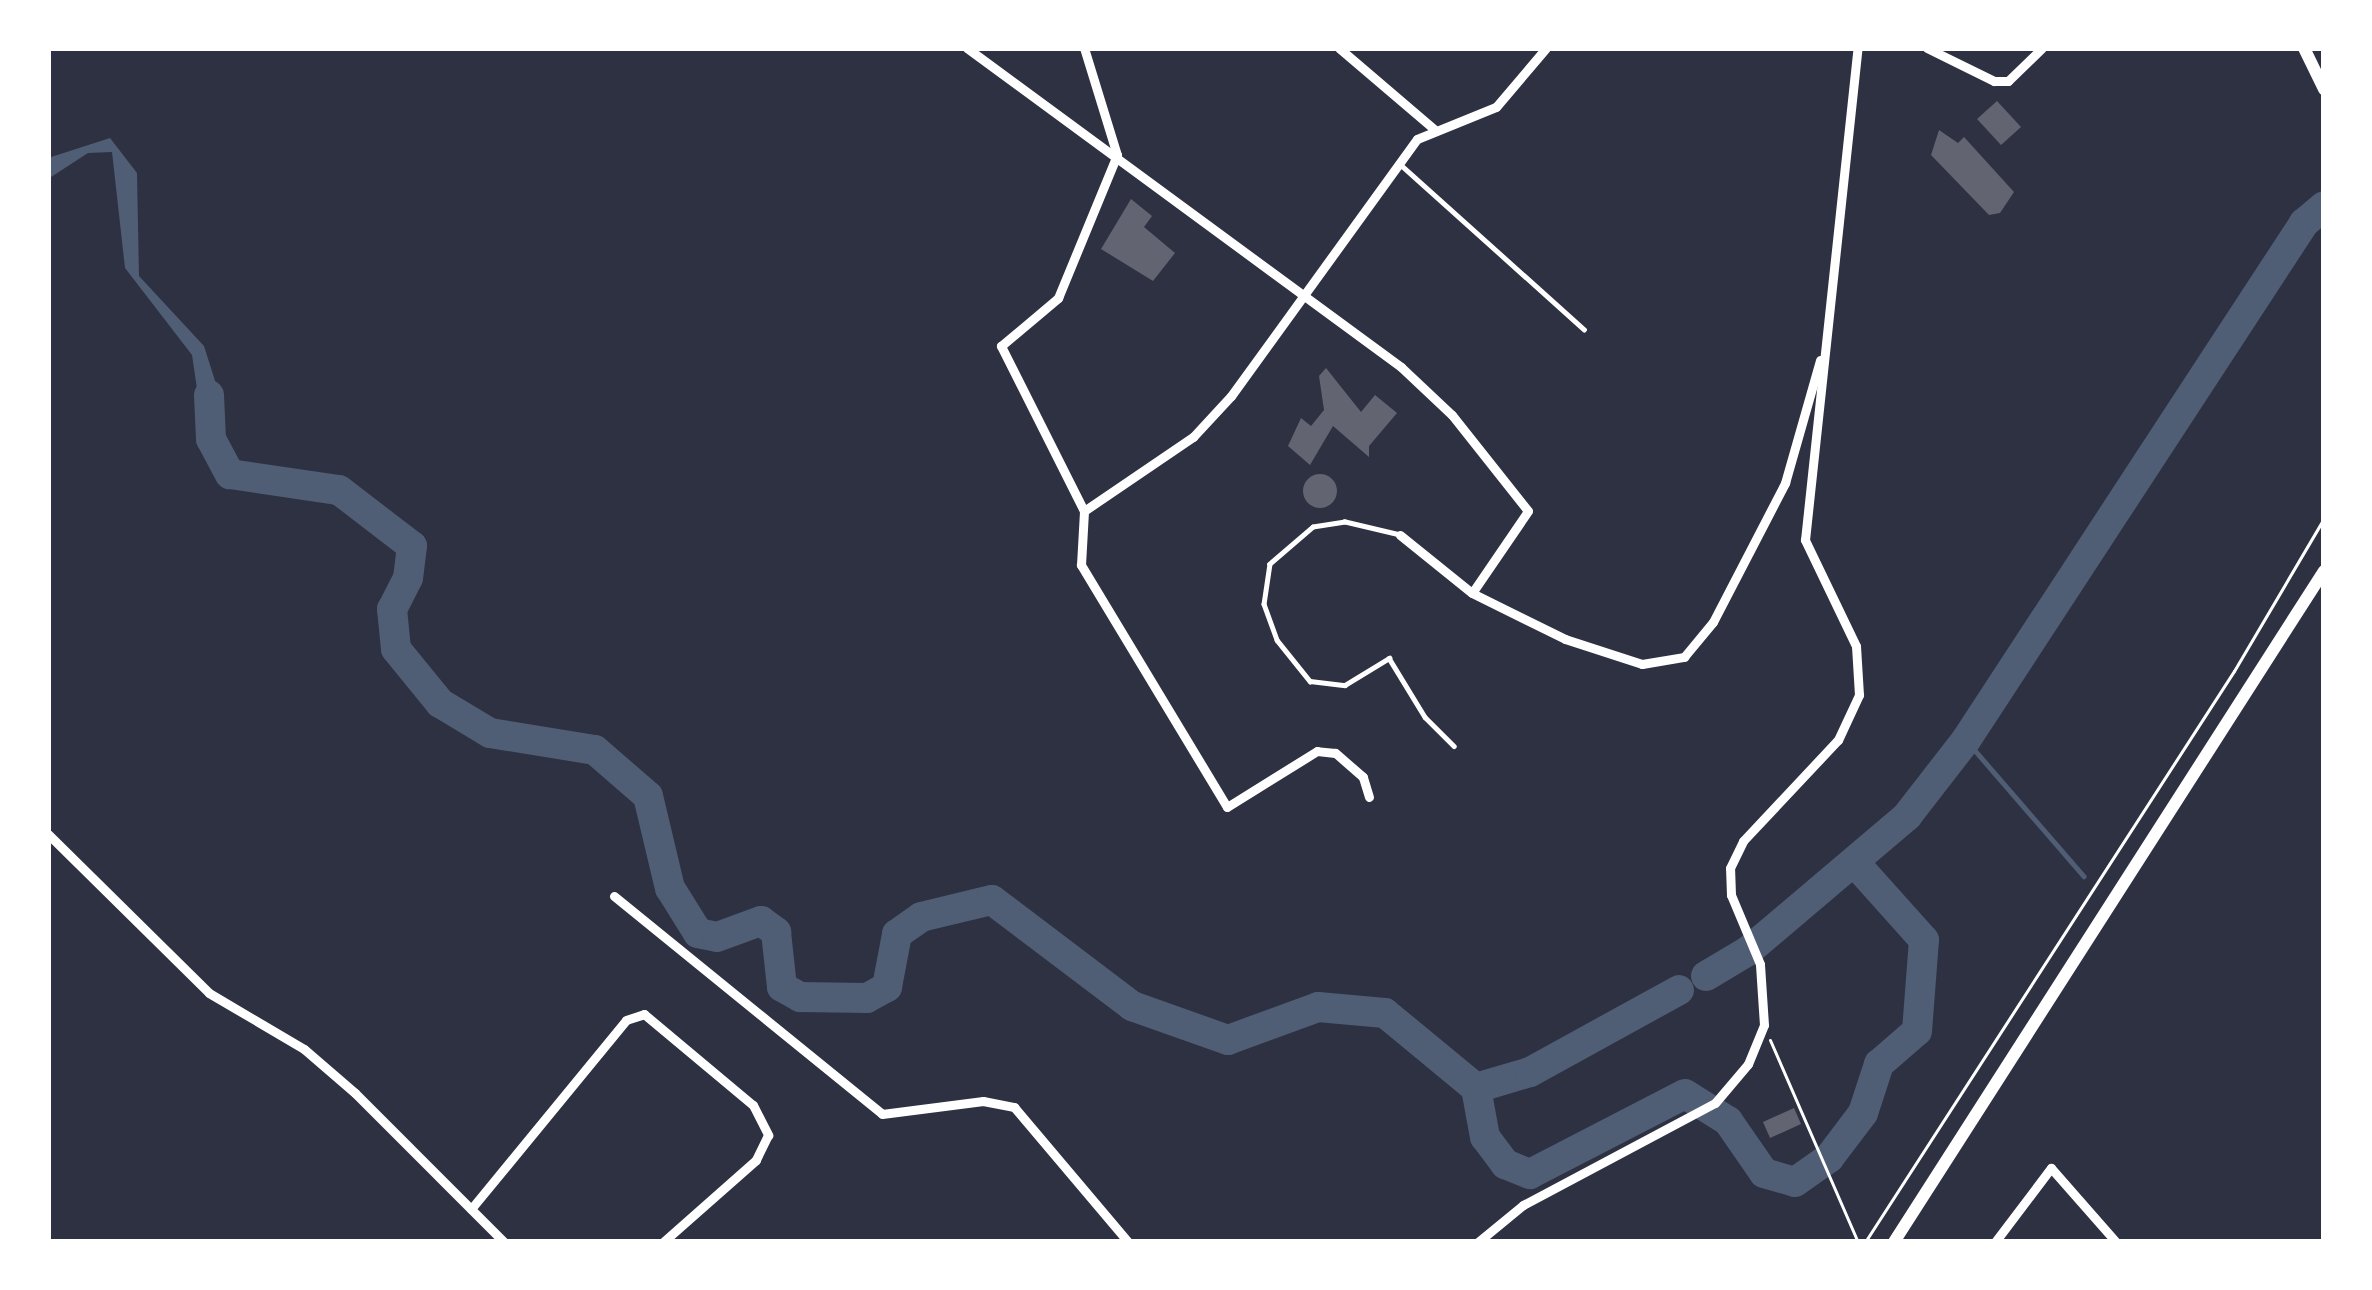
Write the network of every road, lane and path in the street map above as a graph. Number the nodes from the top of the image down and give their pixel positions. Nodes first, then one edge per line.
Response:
1 (967, 48) edge
2 (1546, 48) edge
3 (1858, 48) edge
4 (1927, 48) edge
5 (2042, 48) edge
6 (2304, 48) edge
7 (1344, 50) edge
8 (1086, 53) edge
9 (2324, 89) edge
10 (1434, 129) junction
11 (1117, 155) junction
12 (1397, 162) junction
13 (1305, 301) junction
14 (1583, 328) dead end
15 (1826, 344) junction
16 (1084, 511) junction
17 (2324, 518) edge
18 (1400, 535) joint
19 (2324, 571) edge
20 (1472, 593) junction
21 (1454, 746) dead end
22 (1369, 797) dead end
23 (48, 834) edge
24 (614, 896) dead end
25 (1764, 1025) junction
26 (471, 1209) junction
27 (504, 1242) edge
28 (663, 1242) edge
29 (1129, 1242) edge
30 (1478, 1242) edge
31 (1861, 1242) edge
32 (1894, 1242) edge
33 (1995, 1242) edge
34 (2116, 1242) edge

1 - 11 street
2 - 10 street
3 - 15 street
4 - 5 street
6 - 9 main road
7 - 10 street
8 - 11 street
10 - 12 street
11 - 13 street
11 - 16 street
12 - 13 street
12 - 14 lane
13 - 16 street
13 - 20 street
15 - 20 street
15 - 25 street
16 - 22 street
17 - 31 path
18 - 20 street
18 - 21 lane
19 - 32 main road
23 - 26 street
24 - 29 street
25 - 30 street
25 - 31 path
26 - 27 street
26 - 28 street
33 - 34 street

